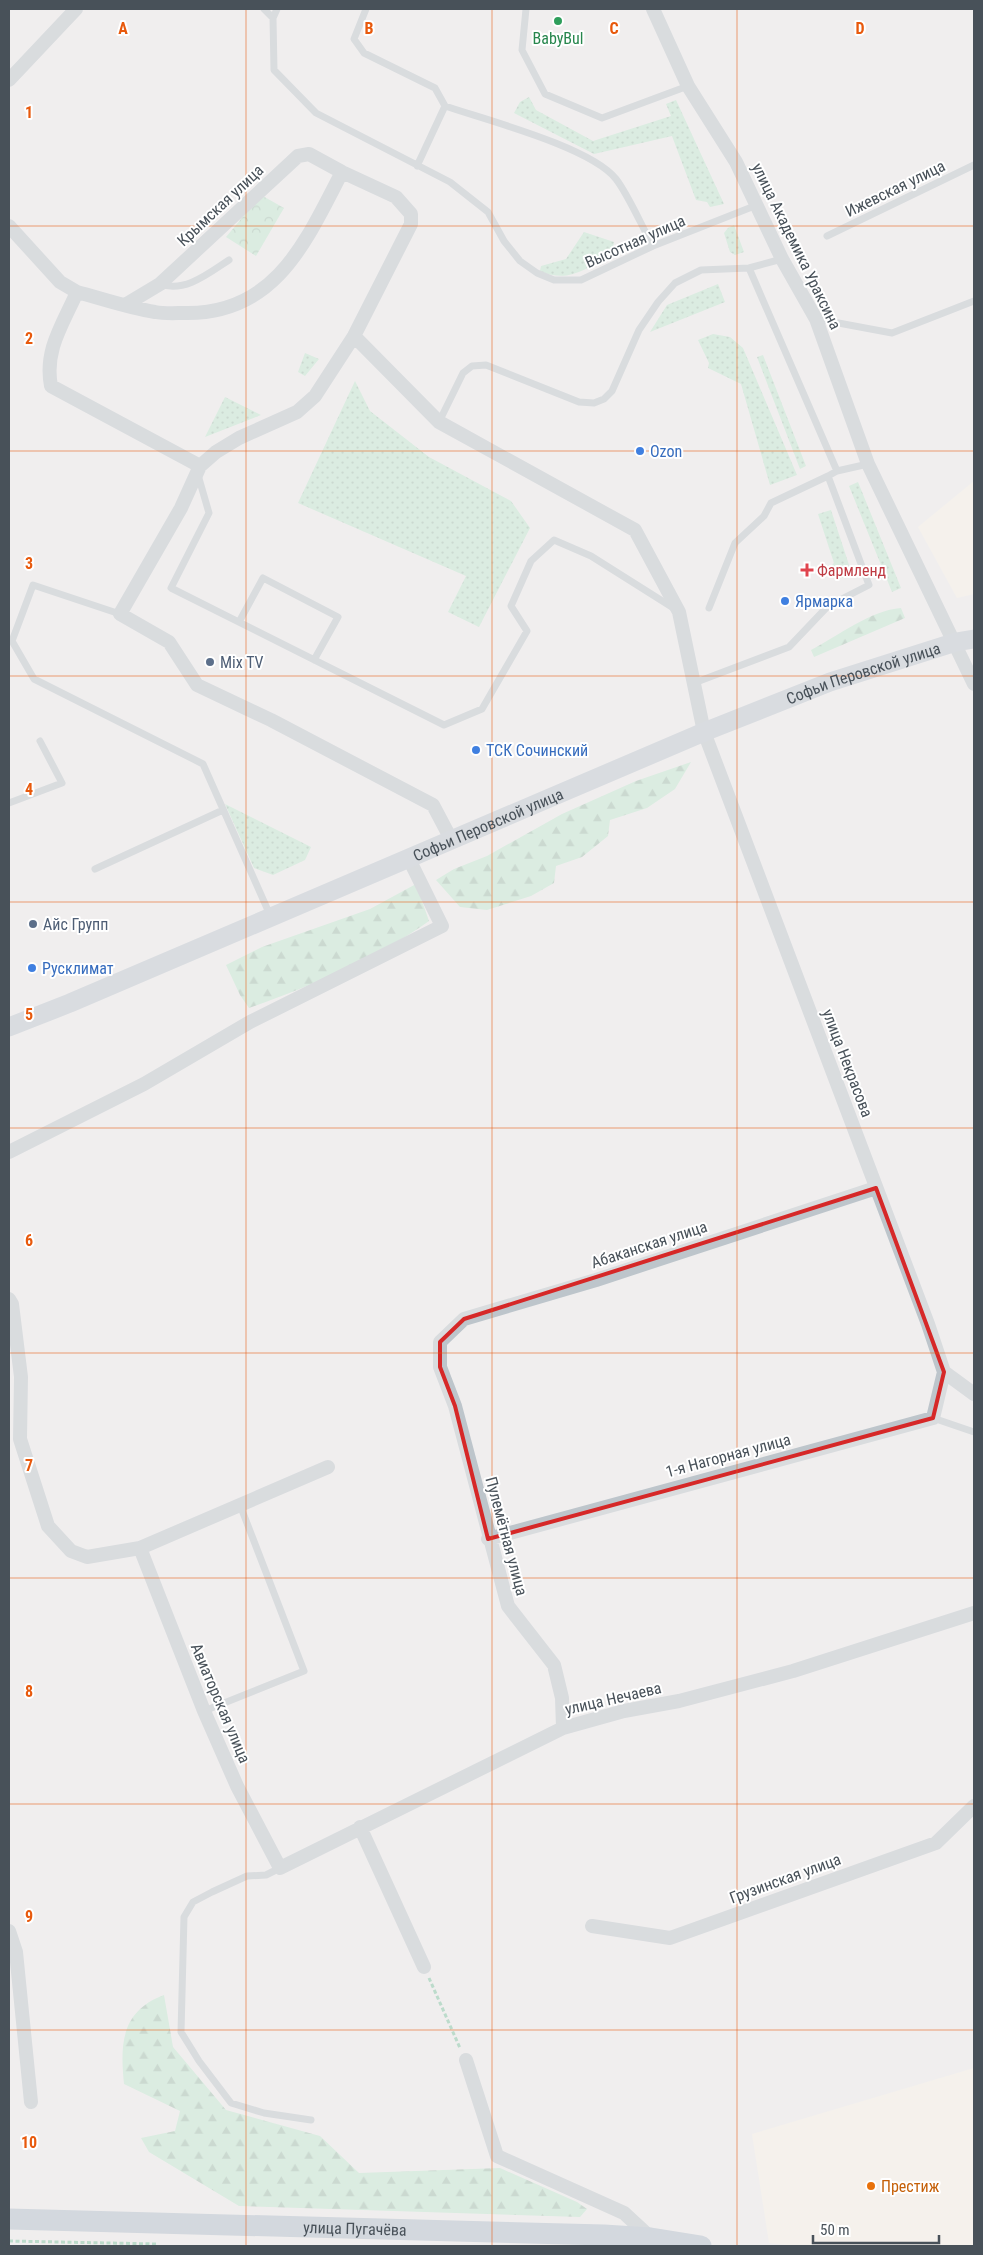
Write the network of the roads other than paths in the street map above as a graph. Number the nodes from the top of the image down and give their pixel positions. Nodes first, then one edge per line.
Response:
1 (76, 9) edge
2 (264, 9) edge
3 (277, 9) edge
4 (366, 9) edge
5 (526, 9) edge
6 (653, 9) edge
7 (273, 18) junction
8 (9, 80) edge
9 (688, 86) junction
10 (445, 106) junction
11 (974, 165) edge
12 (417, 166) junction
13 (342, 172) junction
14 (757, 205) junction
15 (9, 226) edge
16 (827, 236) dead end
17 (653, 246) junction
18 (782, 259) junction
19 (229, 260) dead end
20 (749, 268) junction
21 (160, 284) junction
22 (78, 292) junction
23 (974, 301) edge
24 (124, 304) junction
25 (816, 319) junction
26 (354, 336) junction
27 (439, 422) junction
28 (868, 464) junction
29 (199, 469) junction
30 (837, 471) junction
31 (828, 476) junction
32 (709, 608) dead end
33 (680, 612) junction
34 (120, 614) junction
35 (239, 622) junction
36 (965, 641) edge
37 (314, 660) junction
38 (694, 683) junction
39 (974, 684) edge
40 (704, 732) junction
41 (40, 741) dead end
42 (9, 802) edge
43 (223, 810) junction
44 (452, 841) junction
45 (409, 859) junction
46 (94, 869) dead end
47 (272, 918) junction
48 (9, 1027) edge
49 (9, 1152) edge
50 (876, 1188) junction
51 (9, 1299) edge
52 (440, 1342) joint
53 (944, 1372) junction
54 (974, 1394) edge
55 (933, 1418) junction
56 (974, 1432) edge
57 (14, 1441) edge
58 (328, 1467) dead end
59 (240, 1505) junction
60 (488, 1539) junction
61 (140, 1548) junction
62 (974, 1613) edge
63 (204, 1710) junction
64 (563, 1728) junction
65 (974, 1806) edge
66 (360, 1827) junction
67 (280, 1868) junction
68 (592, 1926) dead end
69 (9, 1931) edge
70 (424, 1967) road end
71 (466, 2060) road end
72 (31, 2102) dead end
73 (311, 2120) dead end
74 (9, 2219) edge
75 (651, 2238) junction
76 (701, 2246) edge

1 - 8 street
2 - 7 lane
3 - 7 lane
4 - 10 lane
5 - 9 lane
6 - 9 street, улица Академика Ураксина
7 - 12 lane, Высотная улица
9 - 14 street, улица Академика Ураксина
10 - 12 lane
10 - 17 lane
11 - 16 lane, Ижевская улица
12 - 17 lane, Высотная улица
13 - 21 street, Крымская улица
13 - 24 street
13 - 26 street, Крымская улица
14 - 17 lane, Высотная улица
14 - 18 street, улица Академика Ураксина
15 - 22 street
18 - 20 lane
18 - 25 street, улица Академика Ураксина
19 - 21 lane
20 - 27 lane
20 - 30 lane
21 - 24 street, Крымская улица
22 - 24 street
22 - 29 street
23 - 25 lane
25 - 28 street, улица Академика Ураксина
26 - 27 street, улица Некрасова
26 - 29 street, Крымская улица
27 - 33 street, улица Некрасова
28 - 30 lane
28 - 36 street, улица Академика Ураксина
29 - 34 street
29 - 35 lane
30 - 31 lane
31 - 32 lane
31 - 38 lane
33 - 37 lane
33 - 38 street, улица Некрасова
34 - 43 lane
34 - 44 street
35 - 37 lane
35 - 37 lane
36 - 39 street, улица Академика Ураксина
36 - 40 main road, Софьи Перовской улица
38 - 40 street, улица Некрасова
40 - 44 main road, Софьи Перовской улица
40 - 50 street, улица Некрасова
41 - 42 lane
43 - 46 lane
43 - 47 lane
44 - 45 main road, Софьи Перовской улица
45 - 47 main road, Софьи Перовской улица
45 - 49 street
47 - 48 main road, Софьи Перовской улица
50 - 52 street, Абаканская улица
50 - 53 street, улица Некрасова
51 - 57 street
52 - 60 street, Пулемётная улица
53 - 54 street
53 - 55 street
55 - 56 lane
55 - 60 street, 1-я Нагорная улица
57 - 61 street
58 - 59 street
59 - 61 street
59 - 63 lane
60 - 64 street, Пулемётная улица
61 - 63 street, Авиаторская улица
62 - 64 street, улица Нечаева
63 - 67 street, Авиаторская улица
64 - 66 street, улица Нечаева
65 - 68 street, Грузинская улица
66 - 67 street, улица Нечаева
66 - 70 street
67 - 73 lane
69 - 72 street
71 - 75 street
74 - 75 main road, улица Пугачёва
75 - 76 main road, улица Пугачёва

